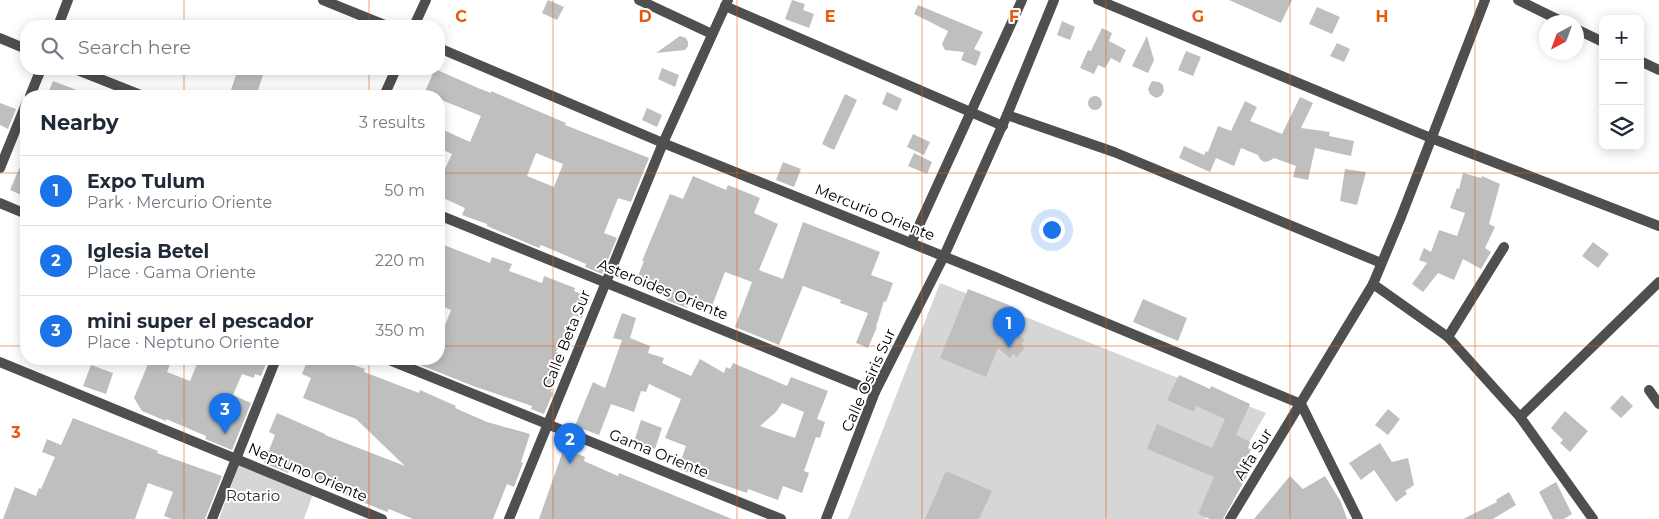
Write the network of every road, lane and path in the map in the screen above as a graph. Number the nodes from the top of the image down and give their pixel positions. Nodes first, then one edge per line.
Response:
1 (68, 0) edge
2 (323, 0) edge
3 (426, 0) edge
4 (638, 0) edge
5 (1022, 0) edge
6 (1054, 0) edge
7 (1098, 0) edge
8 (1485, 0) edge
9 (1518, 0) edge
10 (727, 3) edge
11 (1549, 15) edge
12 (60, 20) edge
13 (372, 20) edge
14 (417, 20) edge
15 (1584, 33) edge
16 (712, 34) junction
17 (0, 38) edge
18 (1599, 40) edge
19 (20, 46) edge
20 (445, 51) edge
21 (1644, 63) edge
22 (1659, 70) edge
23 (39, 75) edge
24 (90, 75) edge
25 (393, 75) edge
26 (32, 90) edge
27 (128, 90) edge
28 (387, 90) edge
29 (971, 112) junction
30 (1007, 115) junction
31 (20, 119) edge
32 (1003, 126) junction
33 (1431, 138) junction
34 (663, 143) junction
35 (0, 168) edge
36 (0, 203) edge
37 (20, 211) edge
38 (445, 217) edge
39 (1659, 226) edge
40 (911, 243) junction
41 (1504, 247) dead end
42 (944, 256) junction
43 (1381, 263) junction
44 (606, 282) junction
45 (1659, 282) edge
46 (1373, 284) junction
47 (1448, 337) junction
48 (0, 362) edge
49 (274, 365) edge
50 (402, 365) edge
51 (1649, 390) dead end
52 (875, 392) junction
53 (1301, 404) junction
54 (1659, 404) edge
55 (1520, 417) junction
56 (548, 424) junction
57 (236, 458) junction
58 (212, 519) edge
59 (382, 519) edge
60 (509, 519) edge
61 (781, 519) edge
62 (826, 519) edge
63 (1230, 519) edge
64 (1358, 519) edge
65 (1593, 519) edge

1 - 12 street
2 - 13 street
3 - 14 street
4 - 16 street
5 - 29 street
6 - 30 street, Calle Osiris Sur
7 - 33 street
8 - 33 street, Alfa Sur
9 - 11 street
10 - 16 street, Calle Beta Sur
10 - 29 street
15 - 18 street
16 - 34 street, Calle Beta Sur
17 - 19 street
20 - 34 street, Mercurio Oriente
21 - 22 street
23 - 26 street
24 - 27 street
25 - 28 street
29 - 32 street
29 - 40 street
30 - 32 street, Calle Osiris Sur
30 - 43 street
31 - 35 street
32 - 42 street, Calle Osiris Sur
33 - 39 street
33 - 43 street, Alfa Sur
34 - 40 street, Mercurio Oriente
34 - 44 street, Calle Beta Sur
36 - 37 street
38 - 44 street, Asteroides Oriente
40 - 42 street, Mercurio Oriente
41 - 47 street
42 - 52 street, Calle Osiris Sur
42 - 53 street, Mercurio Oriente
43 - 46 street, Alfa Sur
44 - 52 street, Asteroides Oriente
44 - 56 street, Calle Beta Sur
45 - 55 street
46 - 47 street
46 - 53 street, Alfa Sur
47 - 55 street
48 - 57 street, Neptuno Oriente
49 - 57 street
50 - 56 street, Gama Oriente
51 - 54 street
52 - 62 street, Calle Osiris Sur
53 - 63 street, Alfa Sur
53 - 64 street
55 - 65 street
56 - 60 street, Calle Beta Sur
56 - 61 street, Gama Oriente
57 - 58 street
57 - 59 street, Neptuno Oriente

